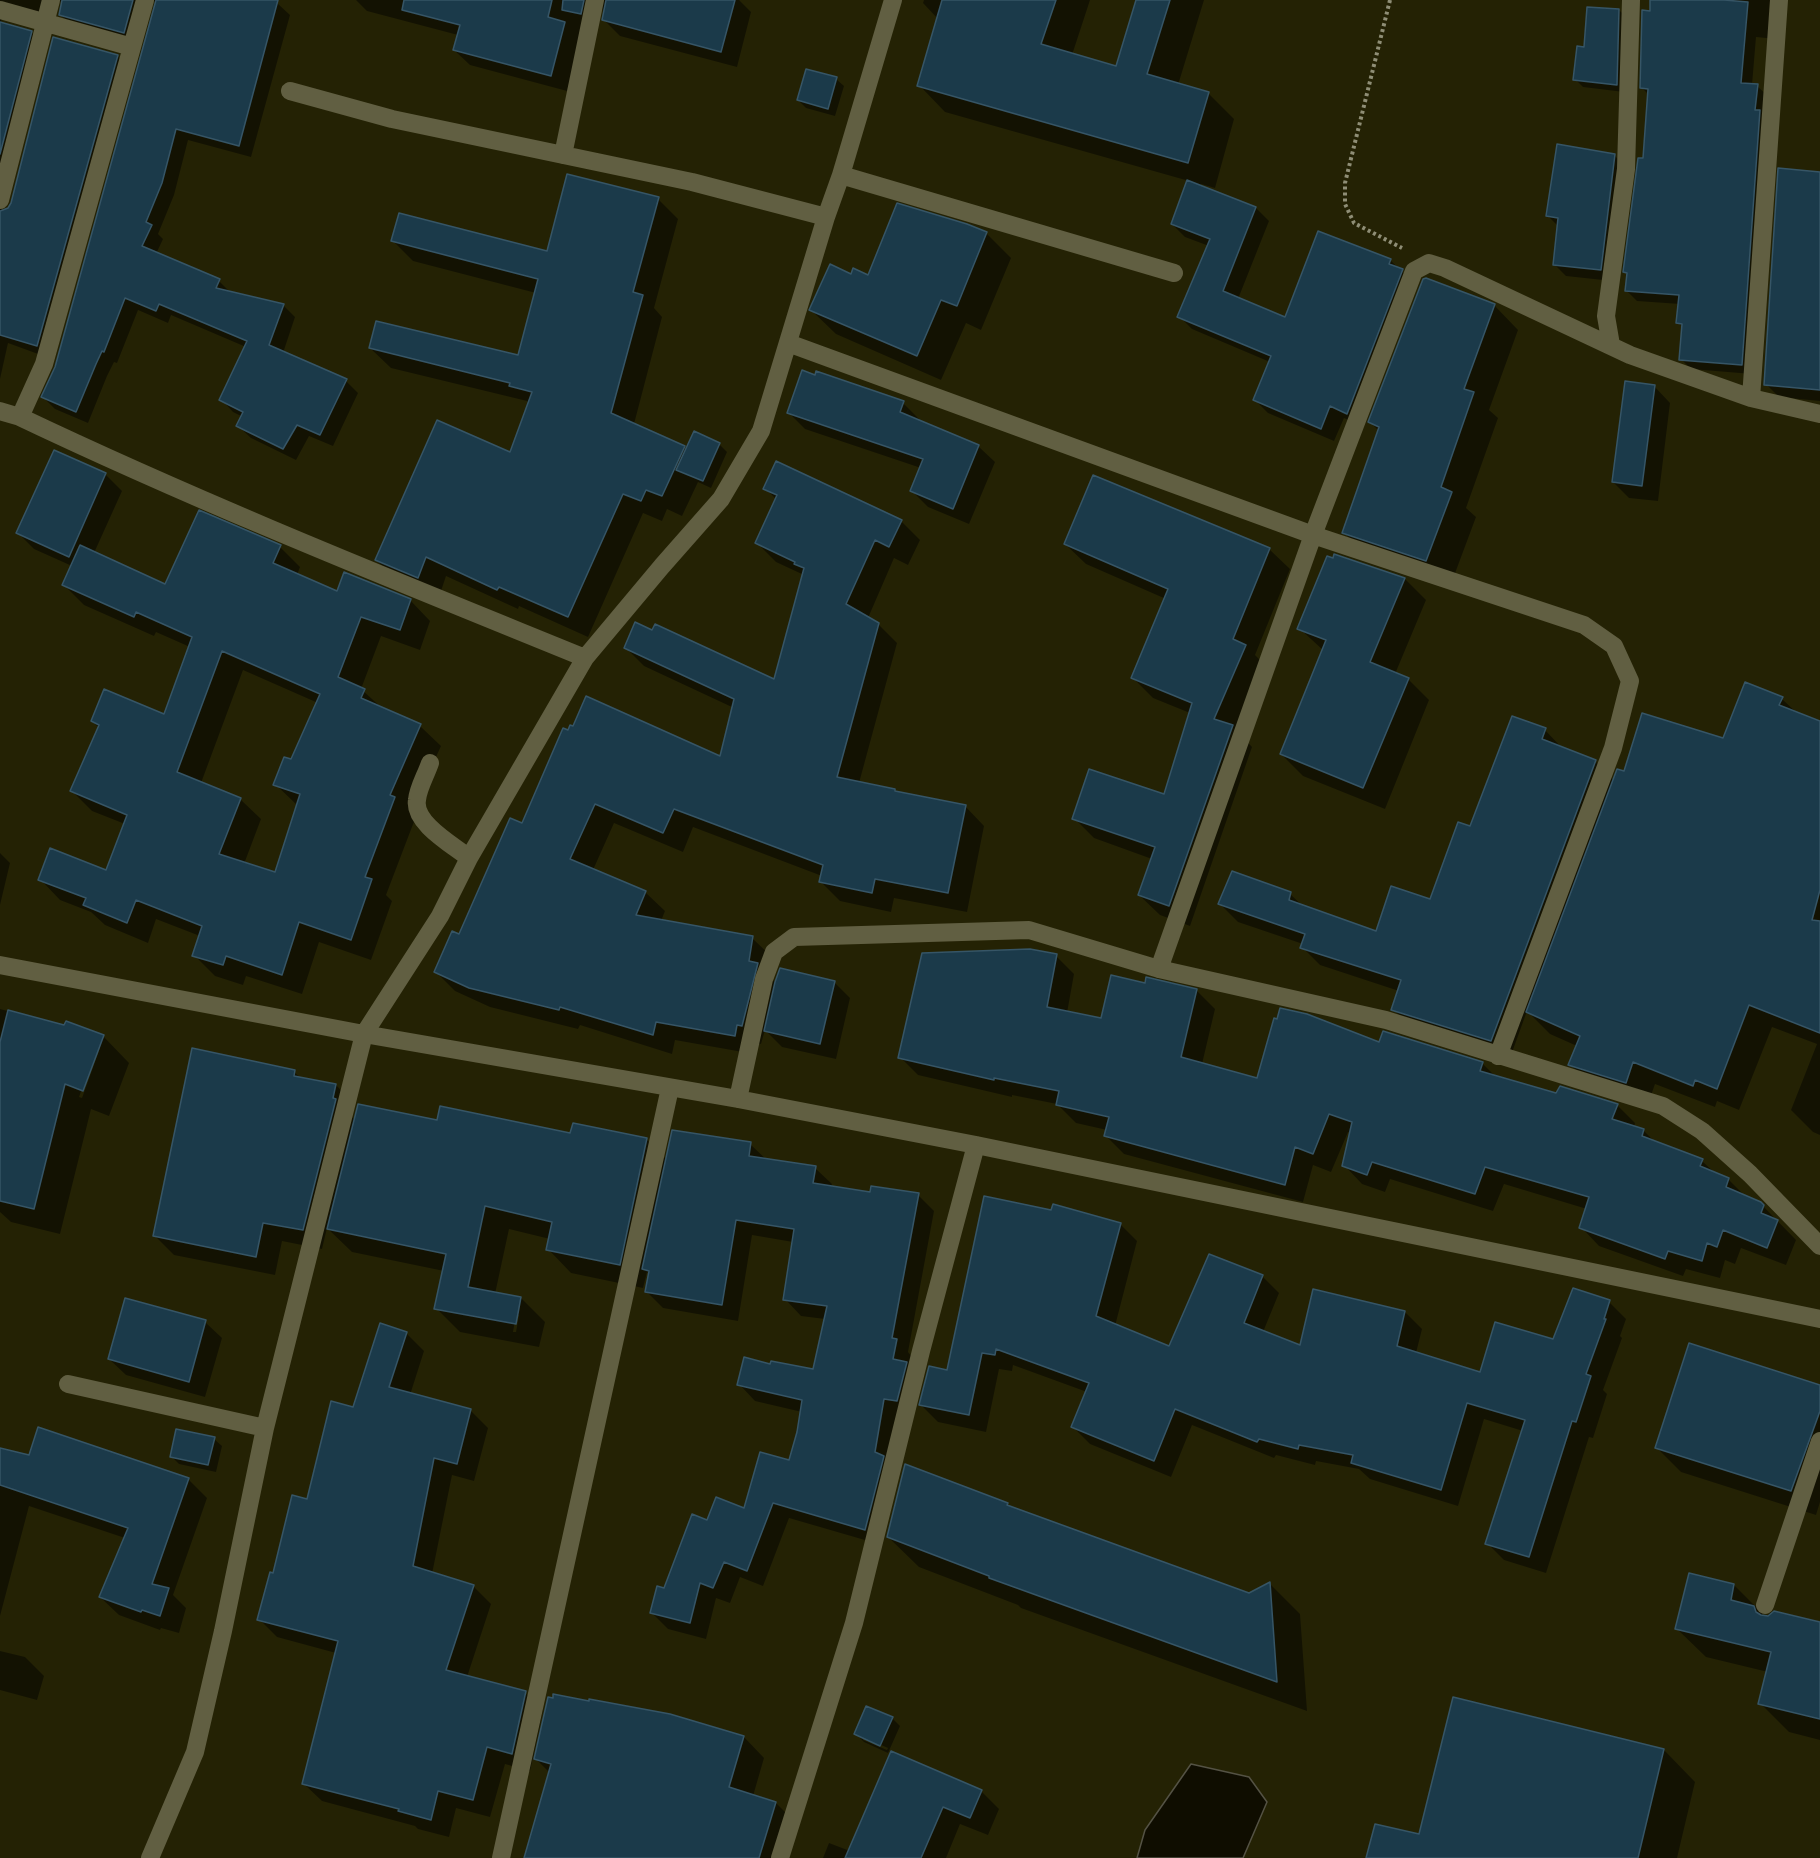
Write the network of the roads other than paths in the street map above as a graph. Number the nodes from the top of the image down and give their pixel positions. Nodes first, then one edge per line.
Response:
1 (51, 0) edge
2 (145, 0) edge
3 (595, 0) edge
4 (894, 0) edge
5 (1631, 0) edge
6 (1779, 0) edge
7 (0, 10) edge
8 (44, 22) junction
9 (132, 47) junction
10 (290, 91) dead end
11 (563, 155) junction
12 (841, 175) junction
13 (0, 200) edge
14 (826, 217) junction
15 (1174, 273) dead end
16 (788, 343) junction
17 (1611, 345) junction
18 (1751, 398) junction
19 (0, 411) edge
20 (1820, 414) edge
21 (20, 417) junction
22 (1312, 535) junction
23 (585, 658) junction
24 (430, 763) dead end
25 (470, 858) junction
26 (0, 965) edge
27 (1159, 969) junction
28 (364, 1034) junction
29 (1498, 1056) junction
30 (670, 1088) junction
31 (738, 1099) junction
32 (976, 1145) junction
33 (1820, 1246) edge
34 (1820, 1319) edge
35 (68, 1384) dead end
36 (265, 1428) junction
37 (1820, 1441) edge
38 (1765, 1605) dead end
39 (150, 1858) edge
40 (501, 1858) edge
41 (780, 1858) edge

1 - 8 street
2 - 9 street
3 - 11 street
4 - 12 street
5 - 17 street
6 - 18 street
7 - 8 street
8 - 9 street
8 - 13 street
9 - 21 street
10 - 11 street
11 - 14 street
12 - 14 street
12 - 15 street
14 - 16 street
16 - 22 street
16 - 23 street
17 - 18 street
17 - 22 street
18 - 20 street
19 - 21 street
21 - 23 street
22 - 27 street
22 - 29 street
23 - 25 street
24 - 25 street
25 - 28 street
26 - 28 street
27 - 29 street
27 - 31 street
28 - 30 street
28 - 36 street
29 - 33 street
30 - 31 street
30 - 40 street
31 - 32 street
32 - 34 street
32 - 41 street
35 - 36 street
36 - 39 street
37 - 38 street

